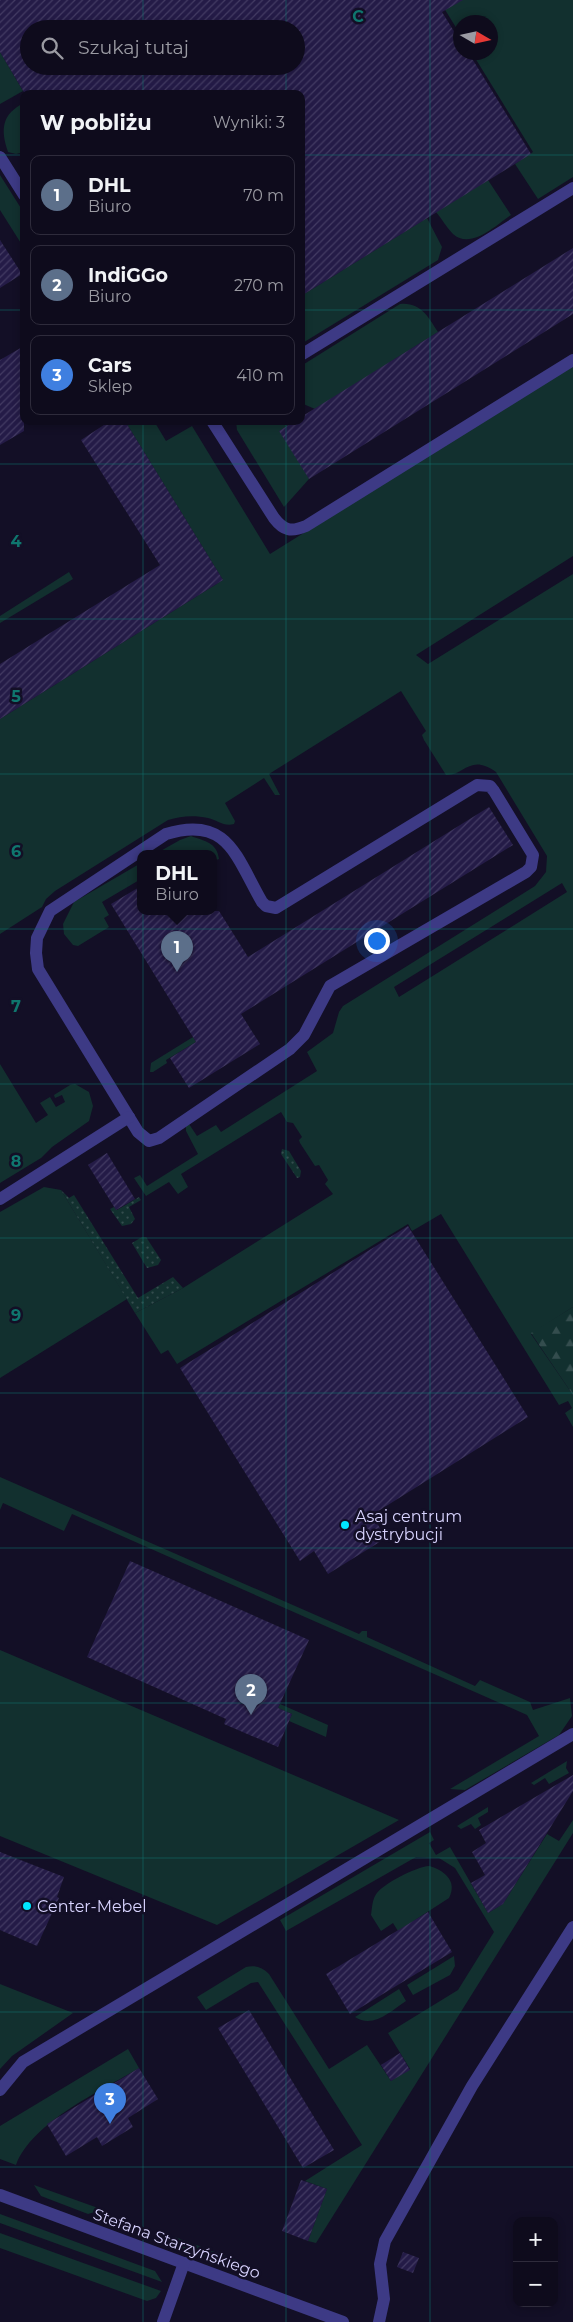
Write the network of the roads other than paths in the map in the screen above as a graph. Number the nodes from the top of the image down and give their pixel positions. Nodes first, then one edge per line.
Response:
1 (0, 157) edge
2 (573, 188) edge
3 (20, 189) edge
4 (305, 353) edge
5 (573, 360) edge
6 (215, 425) edge
7 (141, 850) edge
8 (137, 853) edge
9 (129, 1117) junction
10 (0, 1200) edge
11 (573, 1734) edge
12 (573, 1927) edge
13 (0, 2090) edge
14 (0, 2195) edge
15 (184, 2263) junction
16 (163, 2322) edge
17 (343, 2322) edge
18 (379, 2322) edge

1 - 3 street
2 - 4 street
5 - 6 street
7 - 9 street
8 - 9 street
9 - 10 street
11 - 13 street
12 - 18 street
14 - 15 street, Stefana Starzyńskiego
15 - 16 street
15 - 17 street, Stefana Starzyńskiego

